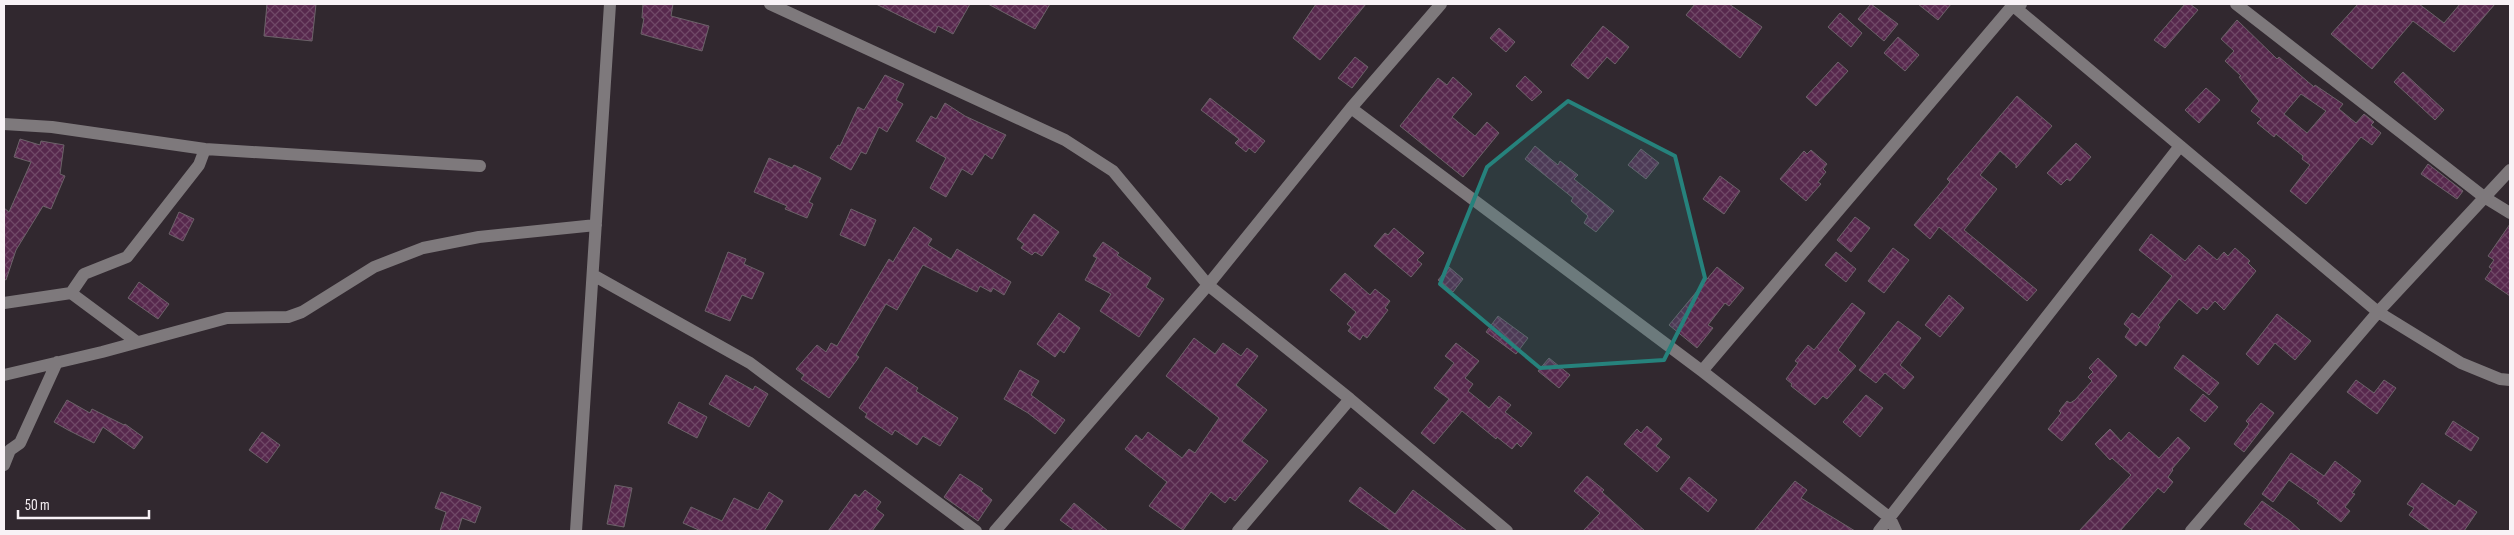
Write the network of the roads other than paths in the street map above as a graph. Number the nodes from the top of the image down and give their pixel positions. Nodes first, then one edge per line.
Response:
1 (610, 4) edge
2 (770, 4) edge
3 (1441, 4) edge
4 (2015, 4) edge
5 (2236, 4) edge
6 (1351, 108) junction
7 (4, 124) edge
8 (2180, 146) junction
9 (205, 149) junction
10 (480, 166) dead end
11 (2510, 170) edge
12 (2484, 197) junction
13 (2510, 213) edge
14 (596, 226) junction
15 (593, 275) junction
16 (1208, 285) junction
17 (71, 292) junction
18 (4, 303) edge
19 (2378, 312) junction
20 (137, 342) junction
21 (57, 362) junction
22 (1702, 371) junction
23 (4, 375) edge
24 (2510, 380) edge
25 (1350, 399) junction
26 (4, 466) edge
27 (1890, 518) junction
28 (576, 531) edge
29 (976, 531) edge
30 (995, 531) edge
31 (1238, 531) edge
32 (1507, 531) edge
33 (1879, 531) edge
34 (1896, 531) edge
35 (2191, 531) edge

1 - 14 street
2 - 16 street
3 - 6 street
4 - 8 street
4 - 22 street
5 - 12 street
6 - 16 street
6 - 22 street
7 - 9 street
8 - 19 street
8 - 27 street
9 - 10 street
9 - 17 street
11 - 12 street
12 - 13 street
12 - 19 street
14 - 15 street
14 - 20 street
15 - 28 street
15 - 29 street
16 - 25 street
16 - 30 street
17 - 18 street
17 - 20 street
19 - 24 street
19 - 35 street
20 - 21 street
21 - 23 street
21 - 26 street
22 - 27 street
25 - 31 street
25 - 32 street
27 - 33 street
27 - 34 street

